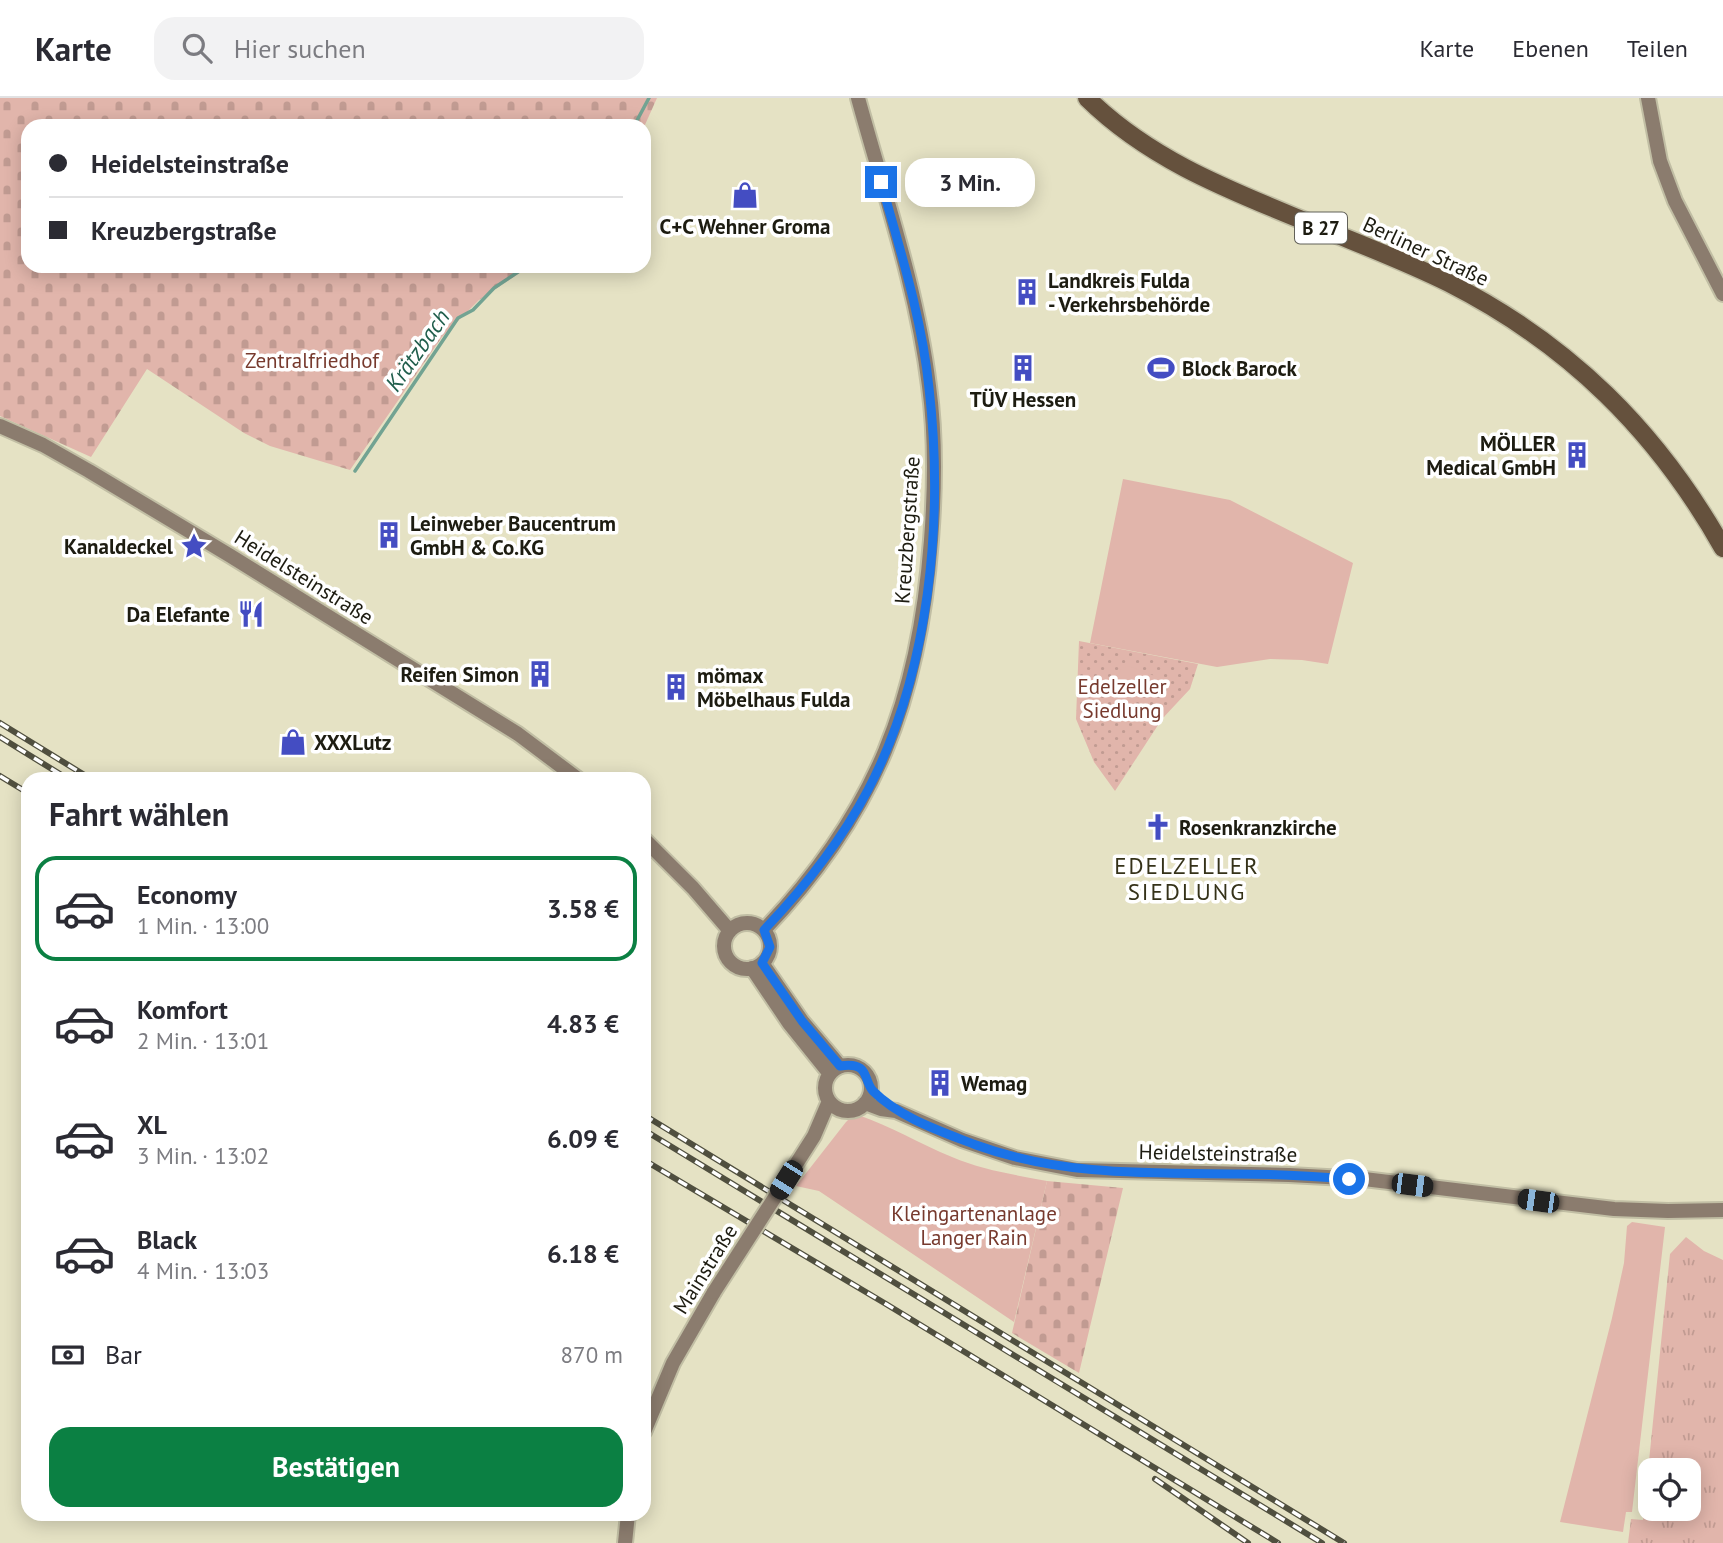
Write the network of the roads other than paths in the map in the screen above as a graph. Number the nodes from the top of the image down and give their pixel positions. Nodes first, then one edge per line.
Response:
1 (858, 98) edge
2 (1087, 98) edge
3 (1648, 98) edge
4 (1723, 295) edge
5 (0, 426) edge
6 (1723, 548) edge
7 (569, 772) edge
8 (651, 846) edge
9 (764, 930) junction
10 (730, 931) junction
11 (757, 966) junction
12 (835, 1070) junction
13 (871, 1089) junction
14 (865, 1103) junction
15 (834, 1105) junction
16 (896, 1111) junction
17 (1723, 1210) edge
18 (651, 1415) edge
19 (627, 1521) edge
20 (625, 1543) edge

1 - 9 main road, Kreuzbergstraße
2 - 6 highway, Berliner Straße / B 27
3 - 4 main road
5 - 7 main road, Heidelsteinstraße
8 - 10 main road
9 - 10 main road
9 - 11 main road
10 - 11 main road
11 - 12 main road
12 - 13 main road
12 - 15 main road
13 - 14 main road
13 - 16 main road, Heidelsteinstraße
14 - 15 main road
14 - 16 main road, Heidelsteinstraße
15 - 18 main road, Mainstraße, bridge
16 - 17 main road, Heidelsteinstraße
19 - 20 main road

